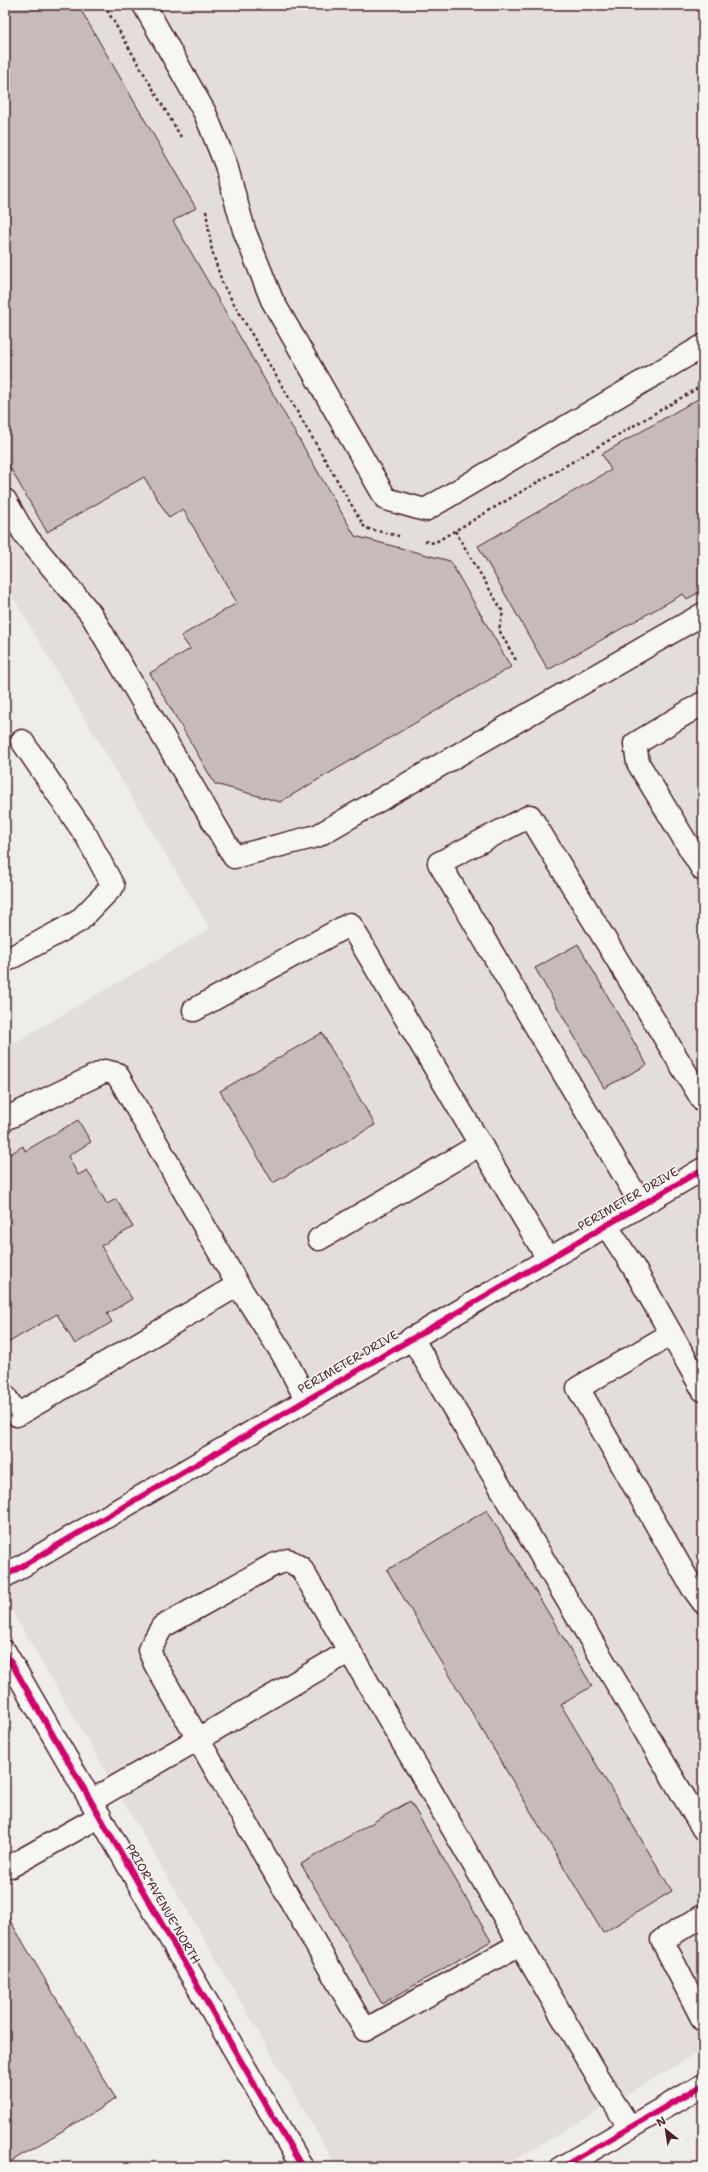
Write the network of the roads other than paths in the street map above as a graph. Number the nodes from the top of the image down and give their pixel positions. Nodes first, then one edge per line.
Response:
1 (144, 5) edge
2 (703, 346) edge
3 (5, 500) edge
4 (703, 614) edge
5 (703, 703) edge
6 (22, 741) dead end
7 (703, 870) edge
8 (5, 961) edge
9 (194, 1010) dead end
10 (703, 1101) edge
11 (5, 1119) edge
12 (481, 1144) junction
13 (703, 1168) edge
14 (641, 1204) junction
15 (606, 1225) junction
16 (319, 1239) dead end
17 (548, 1259) junction
18 (238, 1286) junction
19 (671, 1334) junction
20 (412, 1338) junction
21 (703, 1390) edge
22 (5, 1396) edge
23 (306, 1400) junction
24 (5, 1576) edge
25 (703, 1602) edge
26 (350, 1651) junction
27 (5, 1652) edge
28 (198, 1738) junction
29 (95, 1809) junction
30 (703, 1829) edge
31 (10, 1866) dead end
32 (703, 1916) edge
33 (520, 1944) junction
34 (703, 2020) edge
35 (703, 2085) edge
36 (630, 2128) junction
37 (302, 2167) edge
38 (562, 2167) edge

1 - 2 street
3 - 4 street
5 - 7 street
6 - 8 street
9 - 12 street
10 - 14 street
11 - 18 street
12 - 16 street
12 - 17 street
13 - 14 street, PERIMETER DRIVE
14 - 15 street, PERIMETER DRIVE
15 - 17 street, PERIMETER DRIVE
15 - 19 street
17 - 20 street, PERIMETER DRIVE
18 - 22 street
18 - 23 street
19 - 21 street
19 - 25 street
20 - 23 street, PERIMETER DRIVE
20 - 30 street
23 - 24 street, PERIMETER DRIVE
26 - 28 street
26 - 28 street
26 - 33 street
27 - 29 street, PRIOR AVENUE NORTH
28 - 29 street
28 - 33 street
29 - 31 street
29 - 37 street, PRIOR AVENUE NORTH
32 - 34 street
33 - 36 street
35 - 36 street
36 - 38 street

